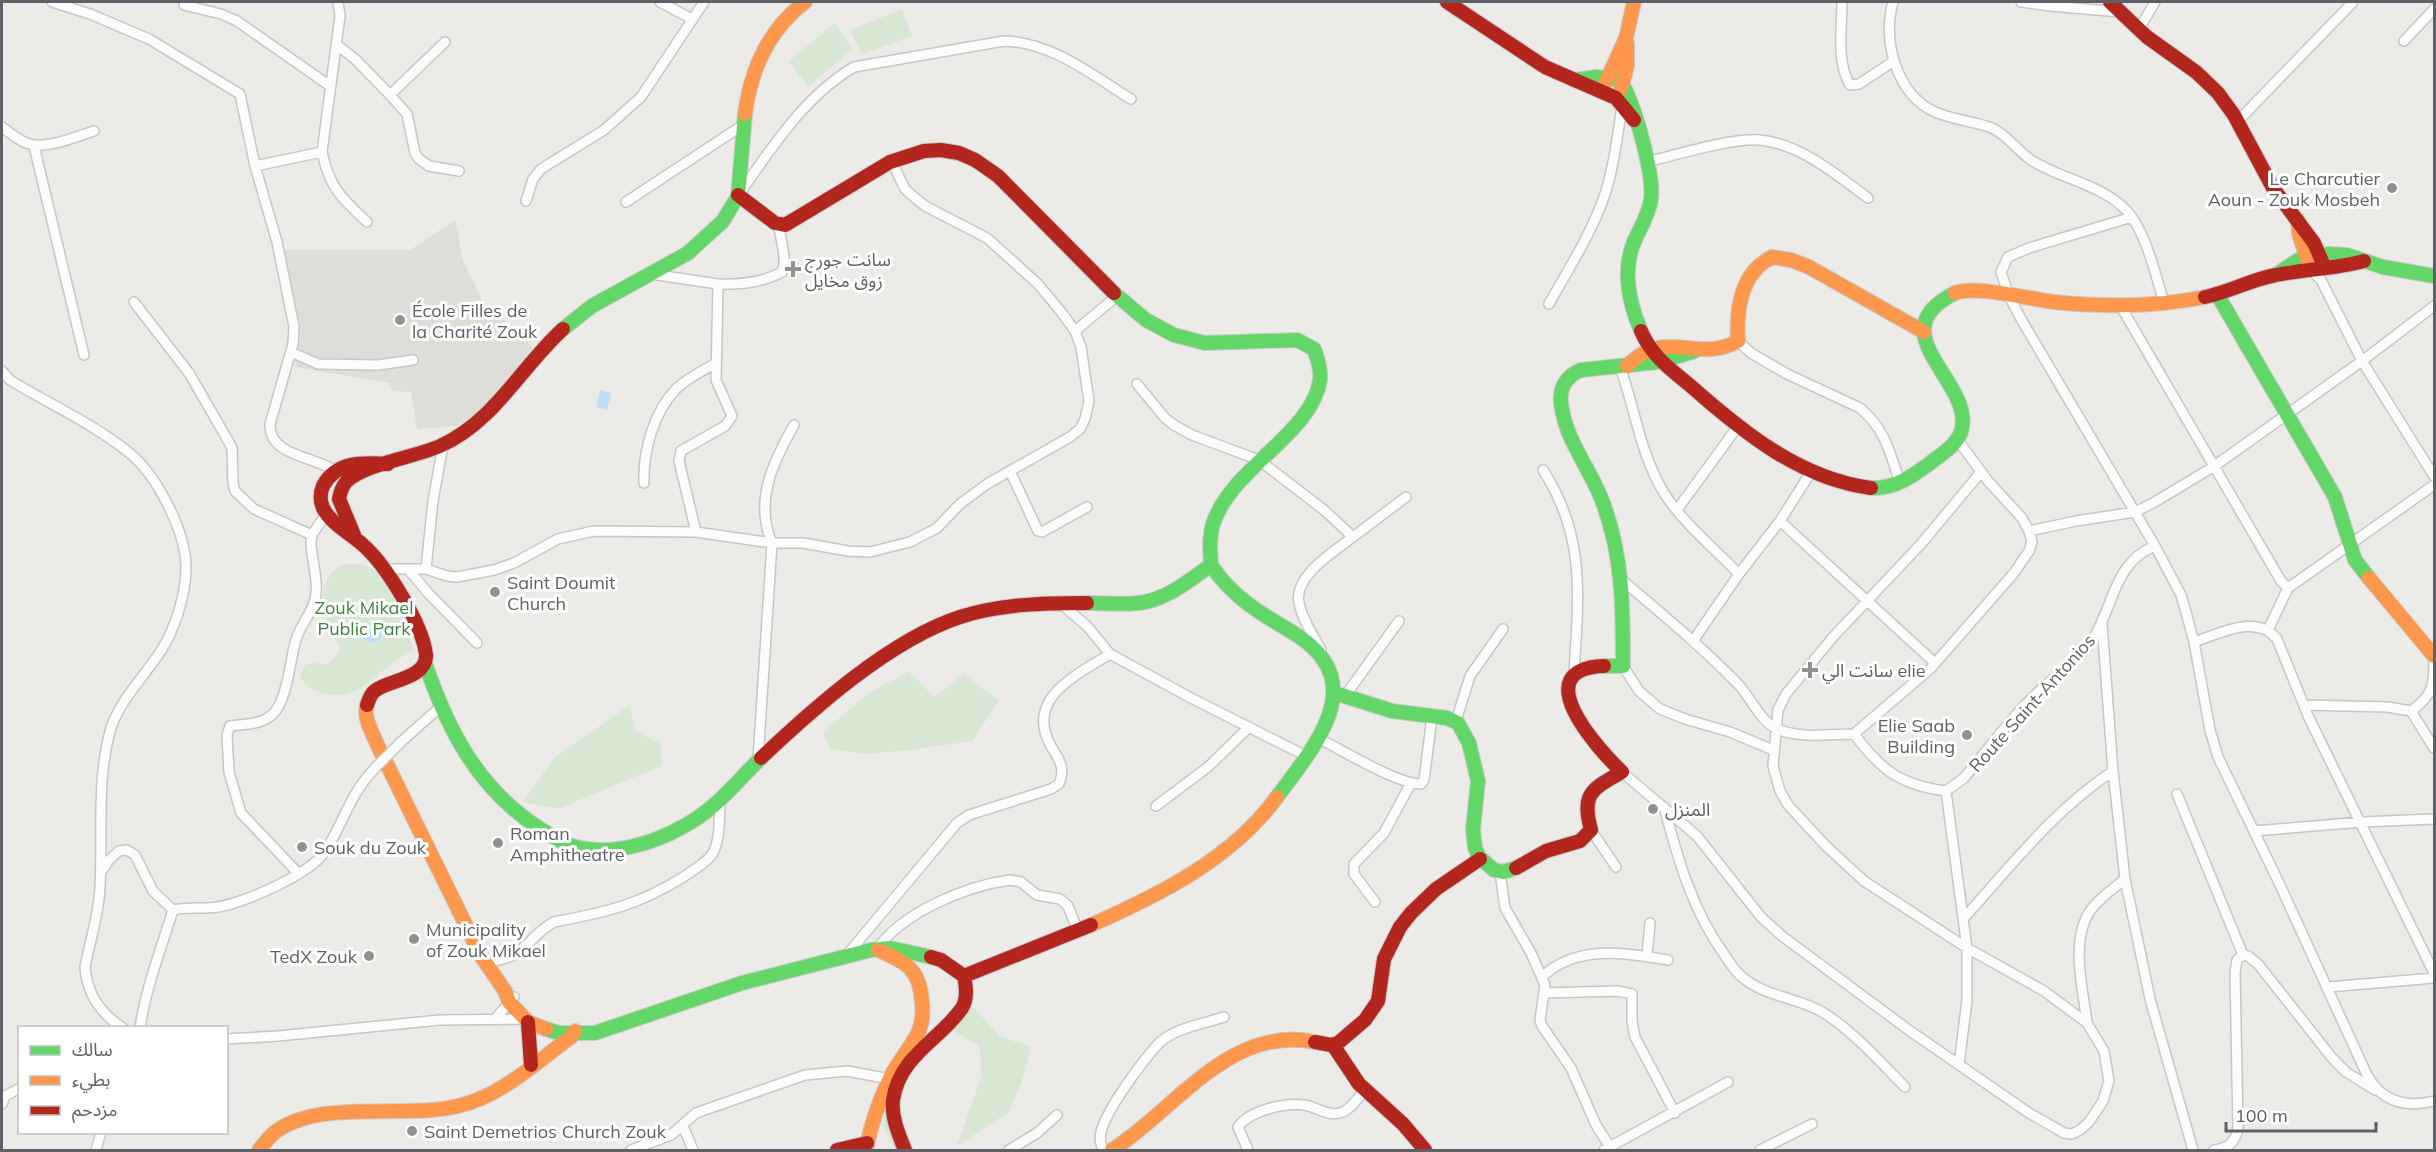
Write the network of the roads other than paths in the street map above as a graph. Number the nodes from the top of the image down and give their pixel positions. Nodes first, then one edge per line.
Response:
1 (52, 2) edge
2 (338, 2) edge
3 (660, 2) edge
4 (704, 2) edge
5 (805, 2) edge
6 (1451, 2) edge
7 (1634, 2) edge
8 (1842, 2) edge
9 (1893, 2) edge
10 (2021, 2) edge
11 (2110, 2) edge
12 (2155, 2) edge
13 (2353, 2) edge
14 (184, 5) dead end
15 (2434, 9) edge
16 (2120, 12) junction
17 (692, 19) junction
18 (2139, 29) junction
19 (1626, 38) junction
20 (2404, 41) dead end
21 (445, 42) dead end
22 (336, 44) junction
23 (1894, 61) junction
24 (1609, 78) junction
25 (1574, 80) junction
26 (1623, 84) junction
27 (330, 86) junction
28 (1601, 90) junction
29 (390, 95) junction
30 (1131, 99) dead end
31 (1619, 103) junction
32 (1636, 121) junction
33 (2238, 122) junction
34 (743, 125) junction
35 (2, 128) edge
36 (94, 131) dead end
37 (34, 146) junction
38 (322, 152) junction
39 (892, 162) junction
40 (1647, 162) junction
41 (255, 166) junction
42 (459, 171) dead end
43 (738, 195) junction
44 (1868, 198) dead end
45 (526, 201) dead end
46 (626, 202) dead end
47 (2132, 217) junction
48 (367, 222) dead end
49 (780, 225) junction
50 (2317, 266) junction
51 (651, 274) junction
52 (2434, 276) edge
53 (718, 284) junction
54 (2217, 294) junction
55 (1117, 296) junction
56 (2009, 296) junction
57 (134, 302) dead end
58 (2164, 303) junction
59 (1550, 304) dead end
60 (2120, 305) junction
61 (2434, 306) edge
62 (1638, 325) junction
63 (1075, 331) junction
64 (1924, 332) junction
65 (1738, 341) junction
66 (1665, 347) junction
67 (1650, 350) junction
68 (1695, 351) junction
69 (291, 352) junction
70 (84, 355) dead end
71 (1675, 359) junction
72 (413, 360) dead end
73 (2362, 361) junction
74 (1660, 362) junction
75 (716, 363) junction
76 (1623, 366) junction
77 (2, 371) edge
78 (1683, 380) junction
79 (1137, 384) dead end
80 (2288, 414) junction
81 (794, 425) dead end
82 (1738, 426) junction
83 (1957, 439) junction
84 (443, 445) junction
85 (1259, 460) junction
86 (388, 464) junction
87 (2213, 467) junction
88 (336, 470) junction
89 (1543, 470) dead end
90 (1010, 471) junction
91 (1981, 471) junction
92 (1810, 472) junction
93 (2434, 476) edge
94 (347, 481) junction
95 (644, 483) dead end
96 (1900, 483) junction
97 (2434, 485) edge
98 (1406, 497) dead end
99 (1087, 507) dead end
100 (1677, 510) junction
101 (2135, 512) junction
102 (326, 514) junction
103 (1780, 521) junction
104 (2029, 531) junction
105 (696, 532) junction
106 (312, 536) junction
107 (355, 537) junction
108 (1353, 537) junction
109 (772, 543) junction
110 (2349, 544) junction
111 (2155, 546) junction
112 (1211, 565) junction
113 (386, 569) junction
114 (408, 569) junction
115 (426, 569) junction
116 (1739, 574) junction
117 (1622, 580) junction
118 (2288, 588) junction
119 (1867, 601) junction
120 (1060, 603) junction
121 (1399, 621) dead end
122 (2101, 622) junction
123 (1503, 629) dead end
124 (2268, 630) junction
125 (1693, 641) junction
126 (2194, 642) junction
127 (477, 643) dead end
128 (1110, 654) junction
129 (2434, 656) edge
130 (1326, 659) junction
131 (425, 663) junction
132 (1935, 663) junction
133 (1623, 666) junction
134 (1574, 674) junction
135 (1340, 695) junction
136 (2304, 705) junction
137 (439, 708) junction
138 (2411, 711) junction
139 (1432, 717) junction
140 (1456, 721) junction
141 (1249, 728) junction
142 (1778, 729) junction
143 (1854, 734) junction
144 (1318, 738) junction
145 (2434, 748) edge
146 (1773, 750) junction
147 (1306, 756) junction
148 (758, 760) junction
149 (2113, 771) junction
150 (1622, 772) junction
151 (1411, 783) junction
152 (1946, 791) junction
153 (2177, 794) dead end
154 (720, 801) junction
155 (1156, 806) dead end
156 (1664, 807) junction
157 (2434, 819) edge
158 (2362, 822) junction
159 (1592, 830) junction
160 (2254, 831) junction
161 (1480, 859) junction
162 (1616, 867) dead end
163 (101, 872) junction
164 (1500, 872) junction
165 (299, 874) junction
166 (2125, 879) junction
167 (1375, 902) dead end
168 (173, 910) junction
169 (1964, 918) junction
170 (1650, 923) dead end
171 (1077, 929) junction
172 (1967, 948) junction
173 (877, 949) junction
174 (1647, 956) junction
175 (2243, 956) junction
176 (844, 958) junction
177 (941, 960) junction
178 (1668, 960) dead end
179 (485, 962) junction
180 (2434, 973) edge
181 (916, 975) junction
182 (964, 976) junction
183 (1542, 976) junction
184 (2434, 978) edge
185 (2328, 987) junction
186 (1545, 993) junction
187 (510, 997) junction
188 (1224, 1017) dead end
189 (496, 1018) junction
190 (527, 1021) junction
191 (2087, 1023) junction
192 (121, 1026) edge
193 (140, 1026) edge
194 (920, 1027) junction
195 (580, 1030) junction
196 (933, 1038) junction
197 (228, 1039) edge
198 (1333, 1045) junction
199 (1959, 1065) junction
200 (527, 1069) junction
201 (895, 1080) junction
202 (1728, 1083) dead end
203 (1905, 1087) dead end
204 (18, 1089) edge
205 (1365, 1090) junction
206 (2375, 1090) junction
207 (2434, 1101) edge
208 (2, 1104) edge
209 (1676, 1113) junction
210 (1057, 1115) dead end
211 (1812, 1124) dead end
212 (683, 1126) junction
213 (100, 1134) edge
214 (866, 1147) edge
215 (1608, 1149) edge
216 (96, 1150) edge
217 (259, 1150) edge
218 (631, 1150) edge
219 (693, 1150) edge
220 (837, 1150) edge
221 (905, 1150) edge
222 (1009, 1150) edge
223 (1103, 1150) edge
224 (1112, 1150) edge
225 (1248, 1150) edge
226 (1425, 1150) edge
227 (1760, 1150) edge
228 (2193, 1150) edge
229 (2214, 1150) edge

1 - 41 street
2 - 22 street
3 - 17 street
4 - 17 street
5 - 34 main road
6 - 25 main road
7 - 19 main road
8 - 23 street
9 - 23 street
10 - 16 street
11 - 16 main road
12 - 18 street
13 - 33 street
14 - 27 street
15 - 20 street
16 - 18 main road
17 - 45 street
18 - 33 main road
19 - 24 main road
19 - 26 main road
21 - 29 street
22 - 27 street
22 - 29 street
23 - 47 street
24 - 25 main road
24 - 26 main road
24 - 28 main road
25 - 28 main road
26 - 31 main road
26 - 32 main road
27 - 38 street
28 - 31 main road
29 - 42 street
30 - 43 street
31 - 32 main road
31 - 59 street
32 - 40 main road
33 - 50 main road
34 - 43 main road
34 - 46 street
35 - 37 street
36 - 37 street
37 - 70 street
38 - 41 street
38 - 48 street
39 - 49 main road
39 - 55 main road
39 - 63 street
40 - 44 street
40 - 62 main road
41 - 69 street
43 - 49 main road
43 - 51 main road
47 - 56 street
47 - 58 street
49 - 53 street
50 - 52 main road
50 - 54 main road
50 - 73 street
51 - 53 street
51 - 84 main road
53 - 75 street
54 - 58 main road
54 - 80 main road
55 - 63 street
55 - 85 main road
56 - 60 main road
56 - 64 main road
56 - 101 street
57 - 106 street
58 - 60 main road
60 - 87 street
61 - 73 street
62 - 66 main road
62 - 67 main road
63 - 90 street
64 - 65 main road
64 - 83 main road
65 - 68 main road
65 - 96 street
66 - 67 main road
66 - 68 main road
66 - 71 main road
67 - 74 main road
67 - 76 main road
68 - 71 main road
69 - 72 street
69 - 88 street
71 - 74 main road
71 - 78 main road
73 - 80 street
73 - 93 street
74 - 76 main road
74 - 78 main road
75 - 95 street
75 - 105 street
76 - 100 street
76 - 117 main road
77 - 163 street
78 - 82 main road
79 - 85 street
80 - 87 street
80 - 110 main road
81 - 109 street
82 - 92 main road
82 - 100 street
83 - 91 street
83 - 96 main road
84 - 86 main road
84 - 115 street
85 - 108 street
85 - 112 main road
86 - 88 main road
86 - 94 main road
87 - 101 street
87 - 118 street
88 - 94 street
88 - 102 main road
89 - 134 street
90 - 99 street
90 - 109 street
91 - 104 street
91 - 119 street
92 - 96 main road
92 - 103 street
94 - 107 main road
97 - 110 street
98 - 108 street
100 - 116 street
101 - 104 street
101 - 111 street
102 - 106 street
102 - 107 main road
103 - 116 street
103 - 119 street
104 - 132 street
105 - 109 street
105 - 115 street
106 - 165 street
107 - 113 main road
108 - 130 street
109 - 148 street
110 - 118 street
110 - 129 main road
111 - 122 street, Route Saint-Antonios
111 - 126 street
112 - 120 main road
112 - 130 main road
113 - 114 street
113 - 131 main road
114 - 115 street
114 - 127 street
116 - 125 street
117 - 125 street
117 - 133 main road
118 - 124 street
119 - 132 street
119 - 142 street
120 - 128 street
120 - 148 main road
121 - 135 street
122 - 149 street
122 - 152 street, Route Saint-Antonios
123 - 140 street
124 - 126 street
124 - 136 street
125 - 142 street
126 - 160 street
128 - 141 street
128 - 176 street
129 - 138 street
130 - 135 main road
131 - 137 main road
131 - 179 main road
132 - 143 street
133 - 134 main road
133 - 146 street
134 - 150 main road
135 - 139 main road
135 - 144 main road
136 - 138 street
136 - 158 street
137 - 154 main road
137 - 165 street, bridge
138 - 145 street
139 - 140 main road
139 - 151 street
140 - 161 main road
141 - 147 street
141 - 155 street
142 - 143 street
142 - 146 street
143 - 152 street
144 - 147 main road
144 - 151 street
146 - 172 street
147 - 171 main road
148 - 154 main road
149 - 166 street
149 - 169 street
150 - 156 street
150 - 159 main road
151 - 167 street
152 - 169 street
153 - 175 street
154 - 179 street
156 - 199 street
156 - 203 street
157 - 158 street
158 - 160 street
158 - 180 street
159 - 162 street
159 - 164 main road
160 - 185 street
161 - 164 main road
161 - 198 main road
163 - 168 street
163 - 192 street
164 - 183 street
165 - 168 street
166 - 191 street
166 - 228 street
168 - 193 street
169 - 172 street
170 - 174 street
171 - 173 street
171 - 182 main road
172 - 191 street
172 - 199 street
173 - 176 main road
173 - 177 main road
173 - 181 main road
174 - 178 street
174 - 183 street
175 - 206 street
175 - 229 street
176 - 195 main road
177 - 181 main road
177 - 182 main road
179 - 187 main road
181 - 194 main road
182 - 196 main road
183 - 186 street
184 - 185 street
185 - 206 street
186 - 209 street
186 - 215 street
187 - 189 street
187 - 190 main road
187 - 195 main road
188 - 223 street
189 - 190 street
189 - 197 street
190 - 195 main road
190 - 200 main road
191 - 199 street
194 - 196 main road
194 - 201 main road
195 - 200 main road
196 - 201 main road
198 - 205 main road
198 - 224 main road
200 - 217 main road
201 - 212 street
201 - 214 main road
201 - 221 main road
202 - 209 street
204 - 208 street
205 - 225 street
205 - 226 main road
206 - 207 street
209 - 215 street
210 - 222 street
211 - 227 street
212 - 218 street
212 - 219 street
213 - 216 street
214 - 220 main road

